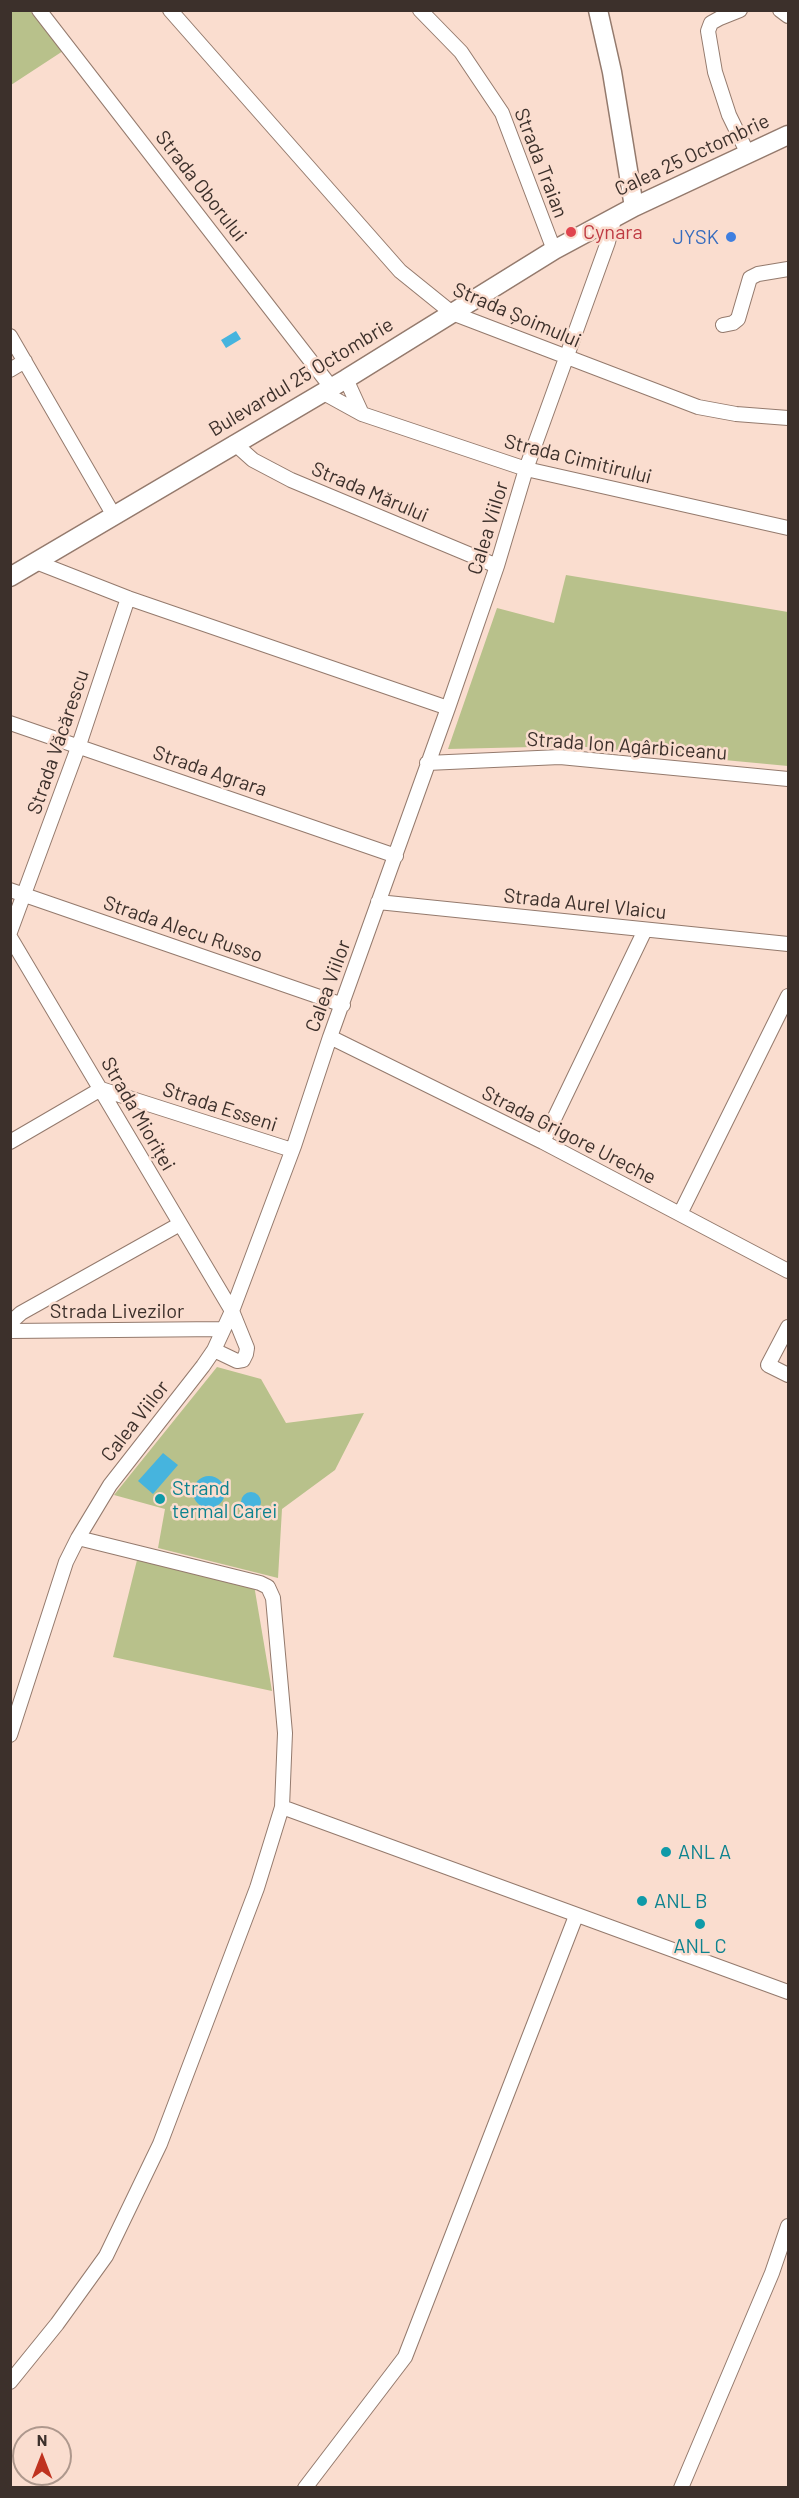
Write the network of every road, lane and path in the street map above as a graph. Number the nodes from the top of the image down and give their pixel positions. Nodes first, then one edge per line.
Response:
1 (39, 10) edge
2 (170, 10) edge
3 (420, 10) edge
4 (598, 10) edge
5 (740, 10) edge
6 (780, 10) edge
7 (789, 16) edge
8 (789, 135) edge
9 (748, 154) junction
10 (634, 207) junction
11 (615, 216) junction
12 (554, 250) junction
13 (789, 269) edge
14 (452, 313) junction
15 (723, 325) dead end
16 (10, 336) edge
17 (566, 358) junction
18 (25, 361) junction
19 (10, 370) edge
20 (333, 386) junction
21 (362, 414) junction
22 (789, 418) edge
23 (234, 443) junction
24 (526, 469) junction
25 (113, 514) junction
26 (789, 528) edge
27 (36, 562) junction
28 (497, 566) junction
29 (10, 577) edge
30 (128, 598) junction
31 (448, 708) junction
32 (10, 723) edge
33 (79, 745) junction
34 (427, 763) junction
35 (789, 779) edge
36 (396, 856) junction
37 (10, 890) edge
38 (25, 896) junction
39 (378, 902) junction
40 (645, 930) junction
41 (10, 935) edge
42 (789, 944) edge
43 (15, 953) edge
44 (789, 996) edge
45 (343, 1005) junction
46 (330, 1036) junction
47 (101, 1089) junction
48 (10, 1142) edge
49 (543, 1143) junction
50 (292, 1150) junction
51 (680, 1214) junction
52 (180, 1224) junction
53 (789, 1271) edge
54 (232, 1311) junction
55 (10, 1323) edge
56 (789, 1327) edge
57 (223, 1329) junction
58 (10, 1331) edge
59 (214, 1350) junction
60 (789, 1375) edge
61 (78, 1538) junction
62 (10, 1735) edge
63 (282, 1807) junction
64 (576, 1916) junction
65 (789, 1992) edge
66 (789, 2226) edge
67 (10, 2382) edge
68 (305, 2487) edge
69 (681, 2487) edge

1 - 20 street, Strada Oborului
2 - 14 street, Strada Șoimului
3 - 12 street, Strada Traian
4 - 10 main road
5 - 9 street
6 - 7 street
8 - 9 main road, Calea 25 Octombrie
9 - 10 main road, Calea 25 Octombrie
10 - 11 main road, Calea 25 Octombrie
11 - 12 main road, Bulevardul 25 Octombrie
11 - 17 street, Calea Viilor
12 - 14 main road, Bulevardul 25 Octombrie
13 - 15 street
14 - 17 street, Strada Șoimului
14 - 20 main road, Bulevardul 25 Octombrie
16 - 18 street
17 - 22 street, Strada Șoimului
17 - 24 street, Calea Viilor
18 - 19 street
18 - 25 street
20 - 21 street, Strada Cimitirului
20 - 21 street
20 - 23 main road, Bulevardul 25 Octombrie
21 - 24 street, Strada Cimitirului
23 - 25 main road, Bulevardul 25 Octombrie
23 - 28 street, Strada Mărului
24 - 26 street, Strada Cimitirului
24 - 28 street, Calea Viilor
25 - 27 main road, Bulevardul 25 Octombrie
27 - 29 main road, Bulevardul 25 Octombrie
27 - 30 street
28 - 31 street, Calea Viilor
30 - 31 street
30 - 33 street, Strada Văcărescu
31 - 34 street, Calea Viilor
32 - 33 street, Strada Agrara
33 - 36 street, Strada Agrara
33 - 38 street, Strada Văcărescu
34 - 35 street, Strada Ion Agârbiceanu
34 - 36 street, Calea Viilor
36 - 39 street, Calea Viilor
37 - 38 street, Strada Alecu Russo
38 - 41 street, Strada Văcărescu
38 - 45 street, Strada Alecu Russo
39 - 40 street, Strada Aurel Vlaicu
39 - 45 street, Calea Viilor
40 - 42 street, Strada Aurel Vlaicu
40 - 49 street
41 - 43 street, Strada Mioriței
43 - 47 street, Strada Mioriței
44 - 51 street
45 - 46 street, Calea Viilor
46 - 49 street, Strada Grigore Ureche
46 - 50 street, Calea Viilor
47 - 48 street
47 - 50 street, Strada Esseni
47 - 52 street, Strada Mioriței
49 - 51 street, Strada Grigore Ureche
50 - 54 street, Calea Viilor
51 - 53 street, Strada Grigore Ureche
52 - 54 street, Strada Mioriței
52 - 55 street, Strada Livezilor
54 - 57 street, Calea Viilor
54 - 59 street, Strada Mioriței
56 - 60 street
57 - 58 street, Strada Livezilor
57 - 59 street, Calea Viilor
59 - 61 street, Calea Viilor
61 - 62 street, Calea Viilor
61 - 63 street
63 - 64 street
63 - 67 street
64 - 65 street
64 - 68 street
66 - 69 street

